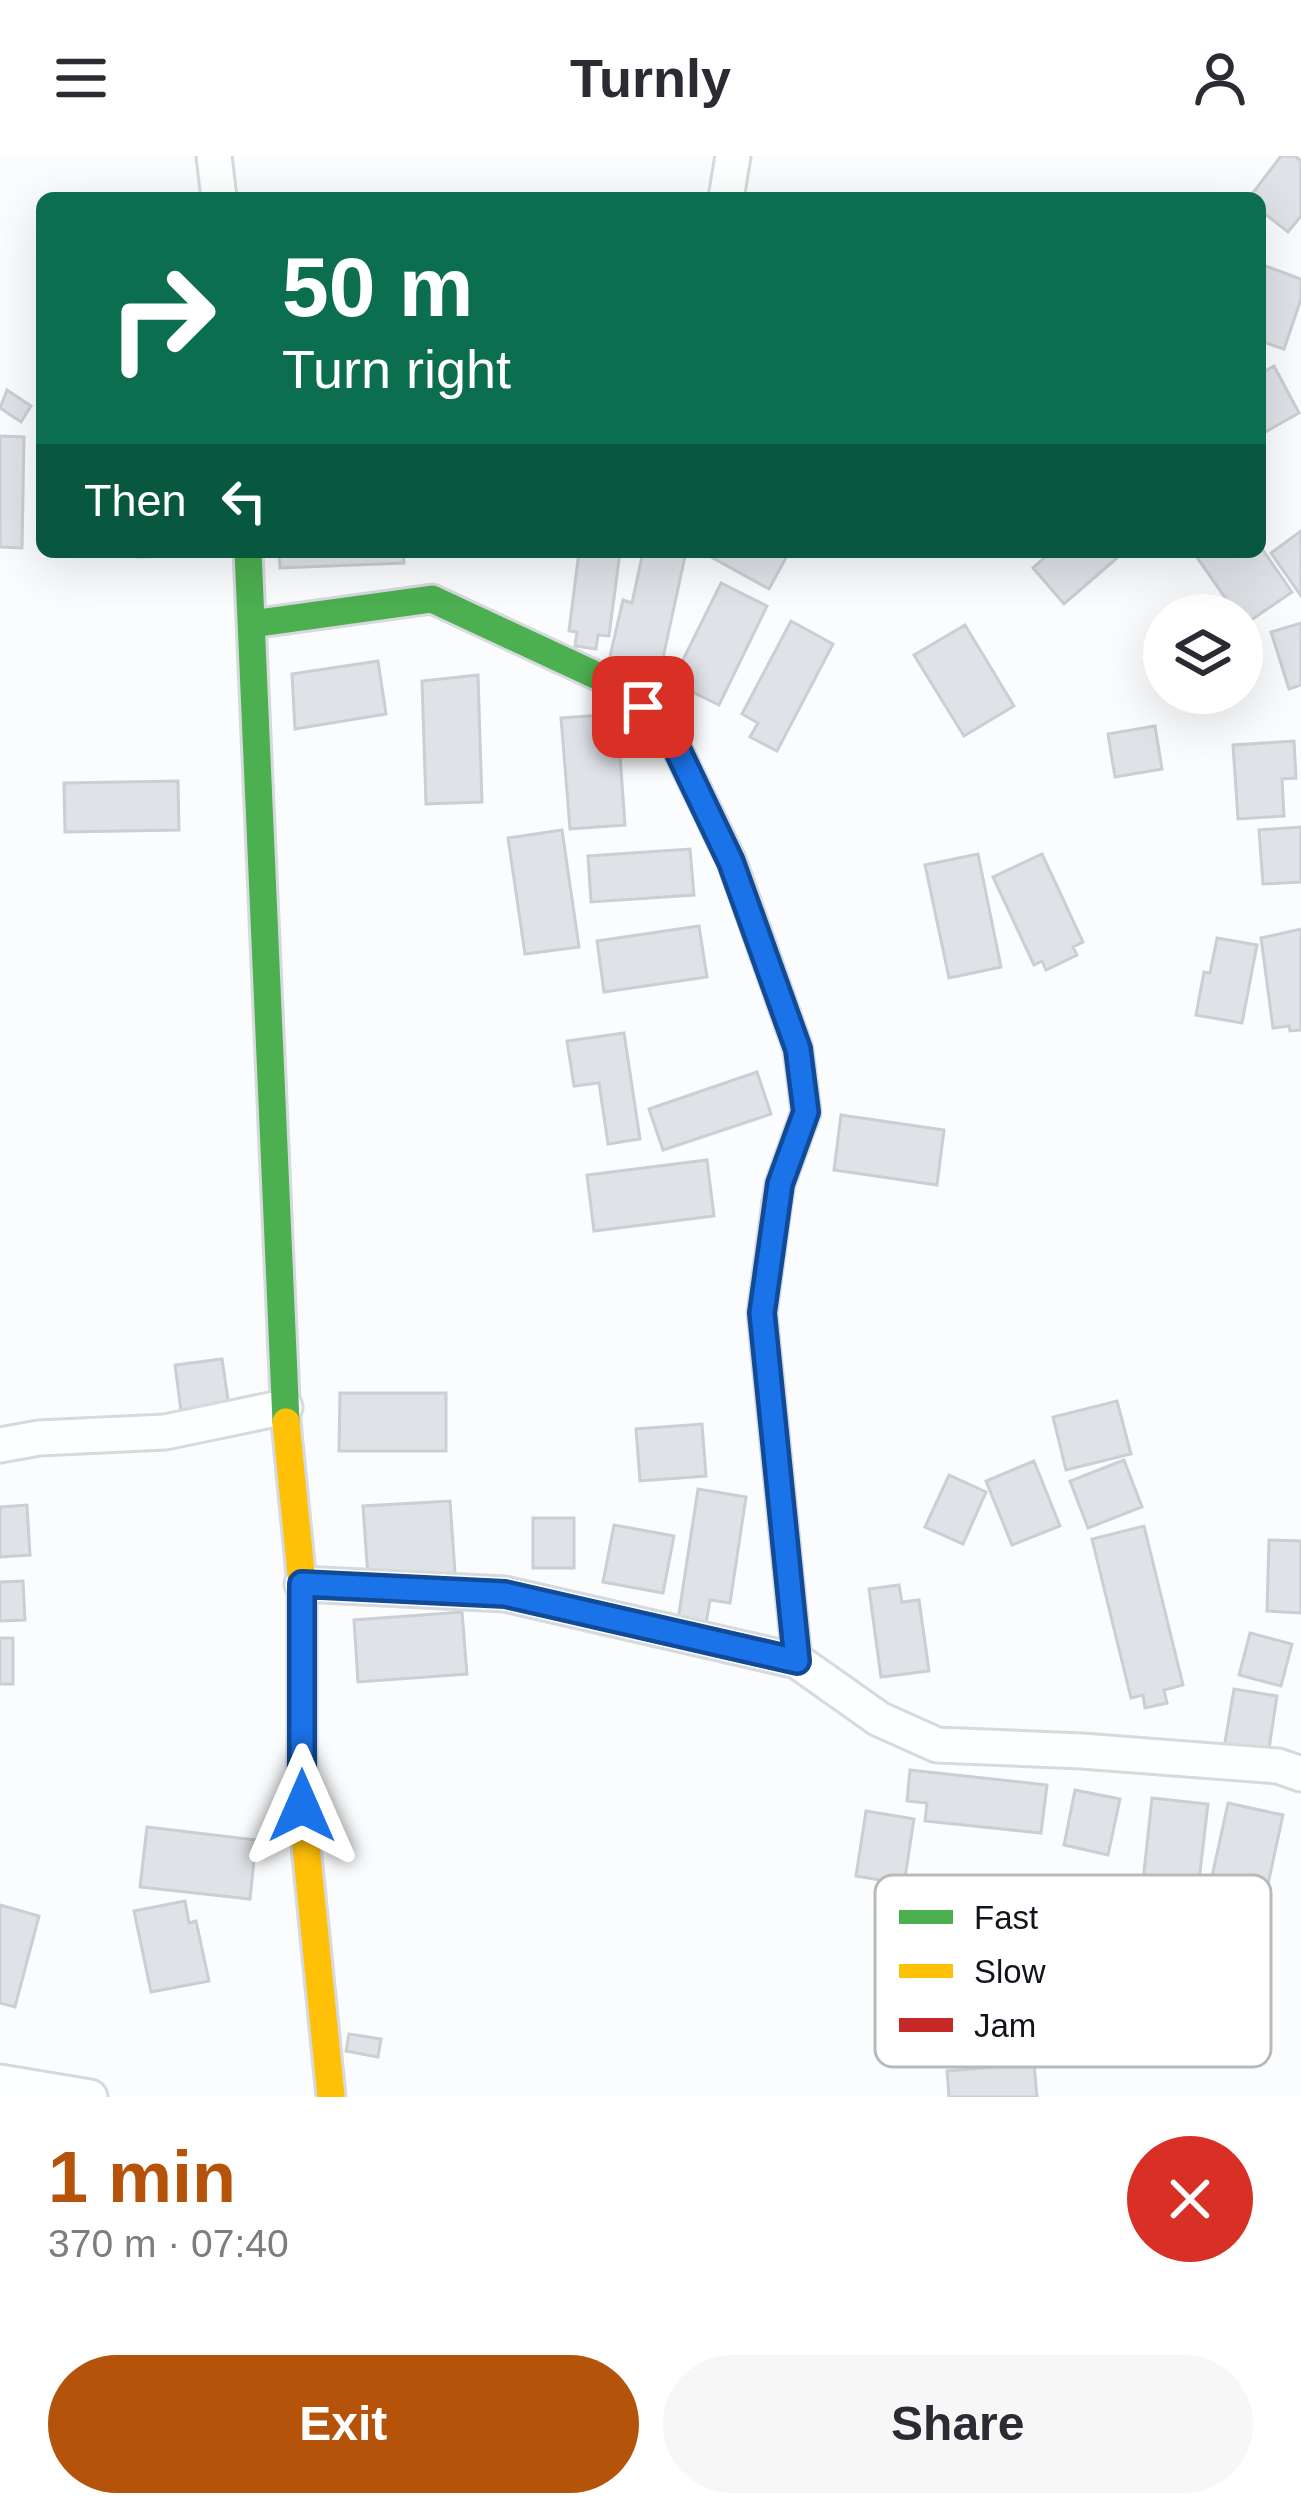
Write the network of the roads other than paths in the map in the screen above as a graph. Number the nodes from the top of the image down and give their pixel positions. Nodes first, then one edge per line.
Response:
1 (214, 156) edge
2 (733, 156) edge
3 (218, 192) edge
4 (726, 192) edge
5 (248, 558) edge
6 (251, 624) junction
7 (285, 1407) junction
8 (0, 1445) edge
9 (302, 1584) junction
10 (797, 1661) junction
11 (1301, 1774) edge
12 (0, 2082) edge
13 (90, 2097) edge
14 (331, 2097) edge

1 - 3 street
2 - 4 street
5 - 6 street
6 - 7 street
6 - 10 street
7 - 8 street
7 - 9 street
9 - 10 street
9 - 14 street
10 - 11 street
12 - 13 street

